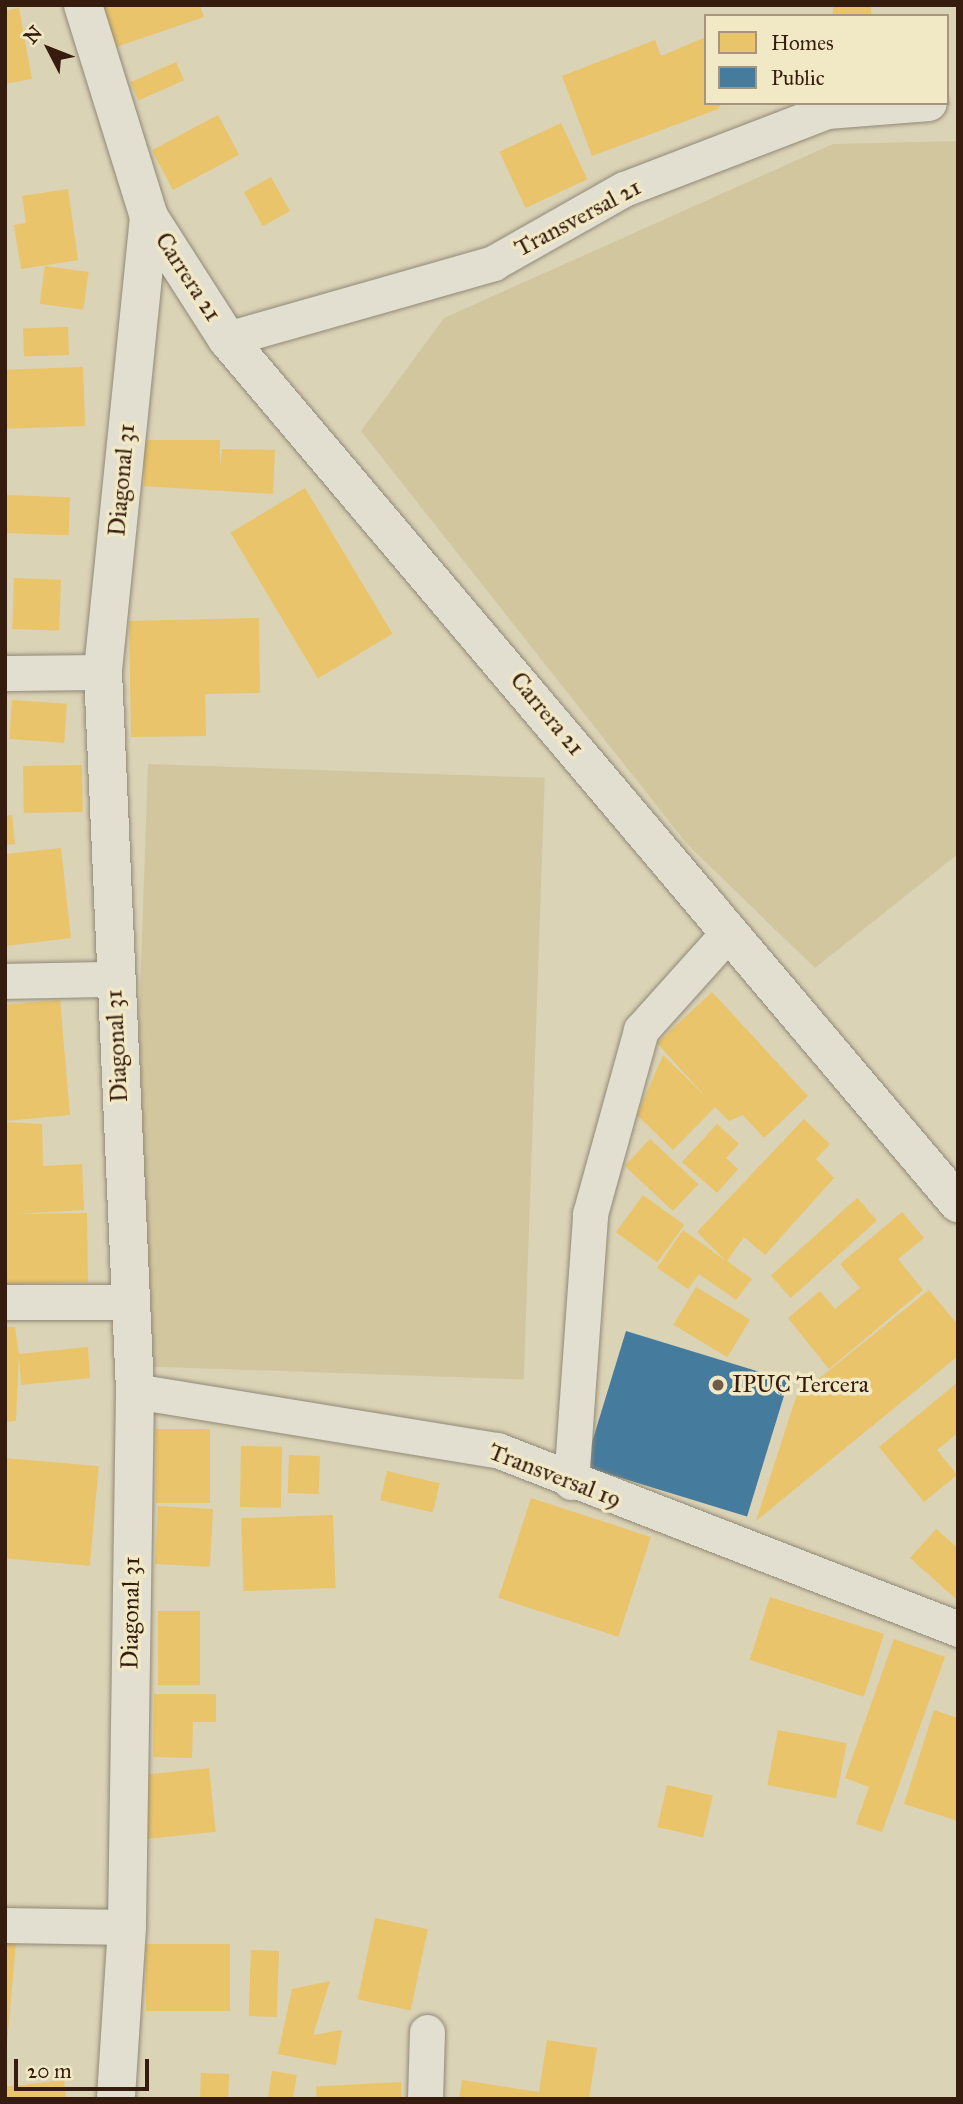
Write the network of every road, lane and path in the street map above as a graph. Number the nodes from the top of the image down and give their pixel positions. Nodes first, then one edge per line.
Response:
1 (83, 5) edge
2 (904, 105) edge
3 (149, 217) junction
4 (227, 339) junction
5 (103, 672) junction
6 (5, 673) edge
7 (729, 932) junction
8 (113, 979) junction
9 (5, 981) edge
10 (958, 1203) edge
11 (5, 1301) edge
12 (130, 1302) junction
13 (135, 1391) junction
14 (571, 1482) junction
15 (958, 1629) edge
16 (5, 1925) edge
17 (127, 1927) junction
18 (426, 2032) dead end
19 (116, 2099) edge
20 (425, 2099) edge

1 - 3 street, Diagonal 31
2 - 4 street, Transversal 21
3 - 4 street, Carrera 21
3 - 5 street, Diagonal 31
4 - 7 street, Carrera 21
5 - 6 street
5 - 8 street, Diagonal 31
7 - 10 street, Carrera 21
7 - 14 street
8 - 9 street
8 - 12 street, Diagonal 31
11 - 12 street
12 - 13 street, Diagonal 31
13 - 14 street, Transversal 19
13 - 17 street, Diagonal 31
14 - 15 street, Transversal 19
16 - 17 street
17 - 19 street, Diagonal 31
18 - 20 street

